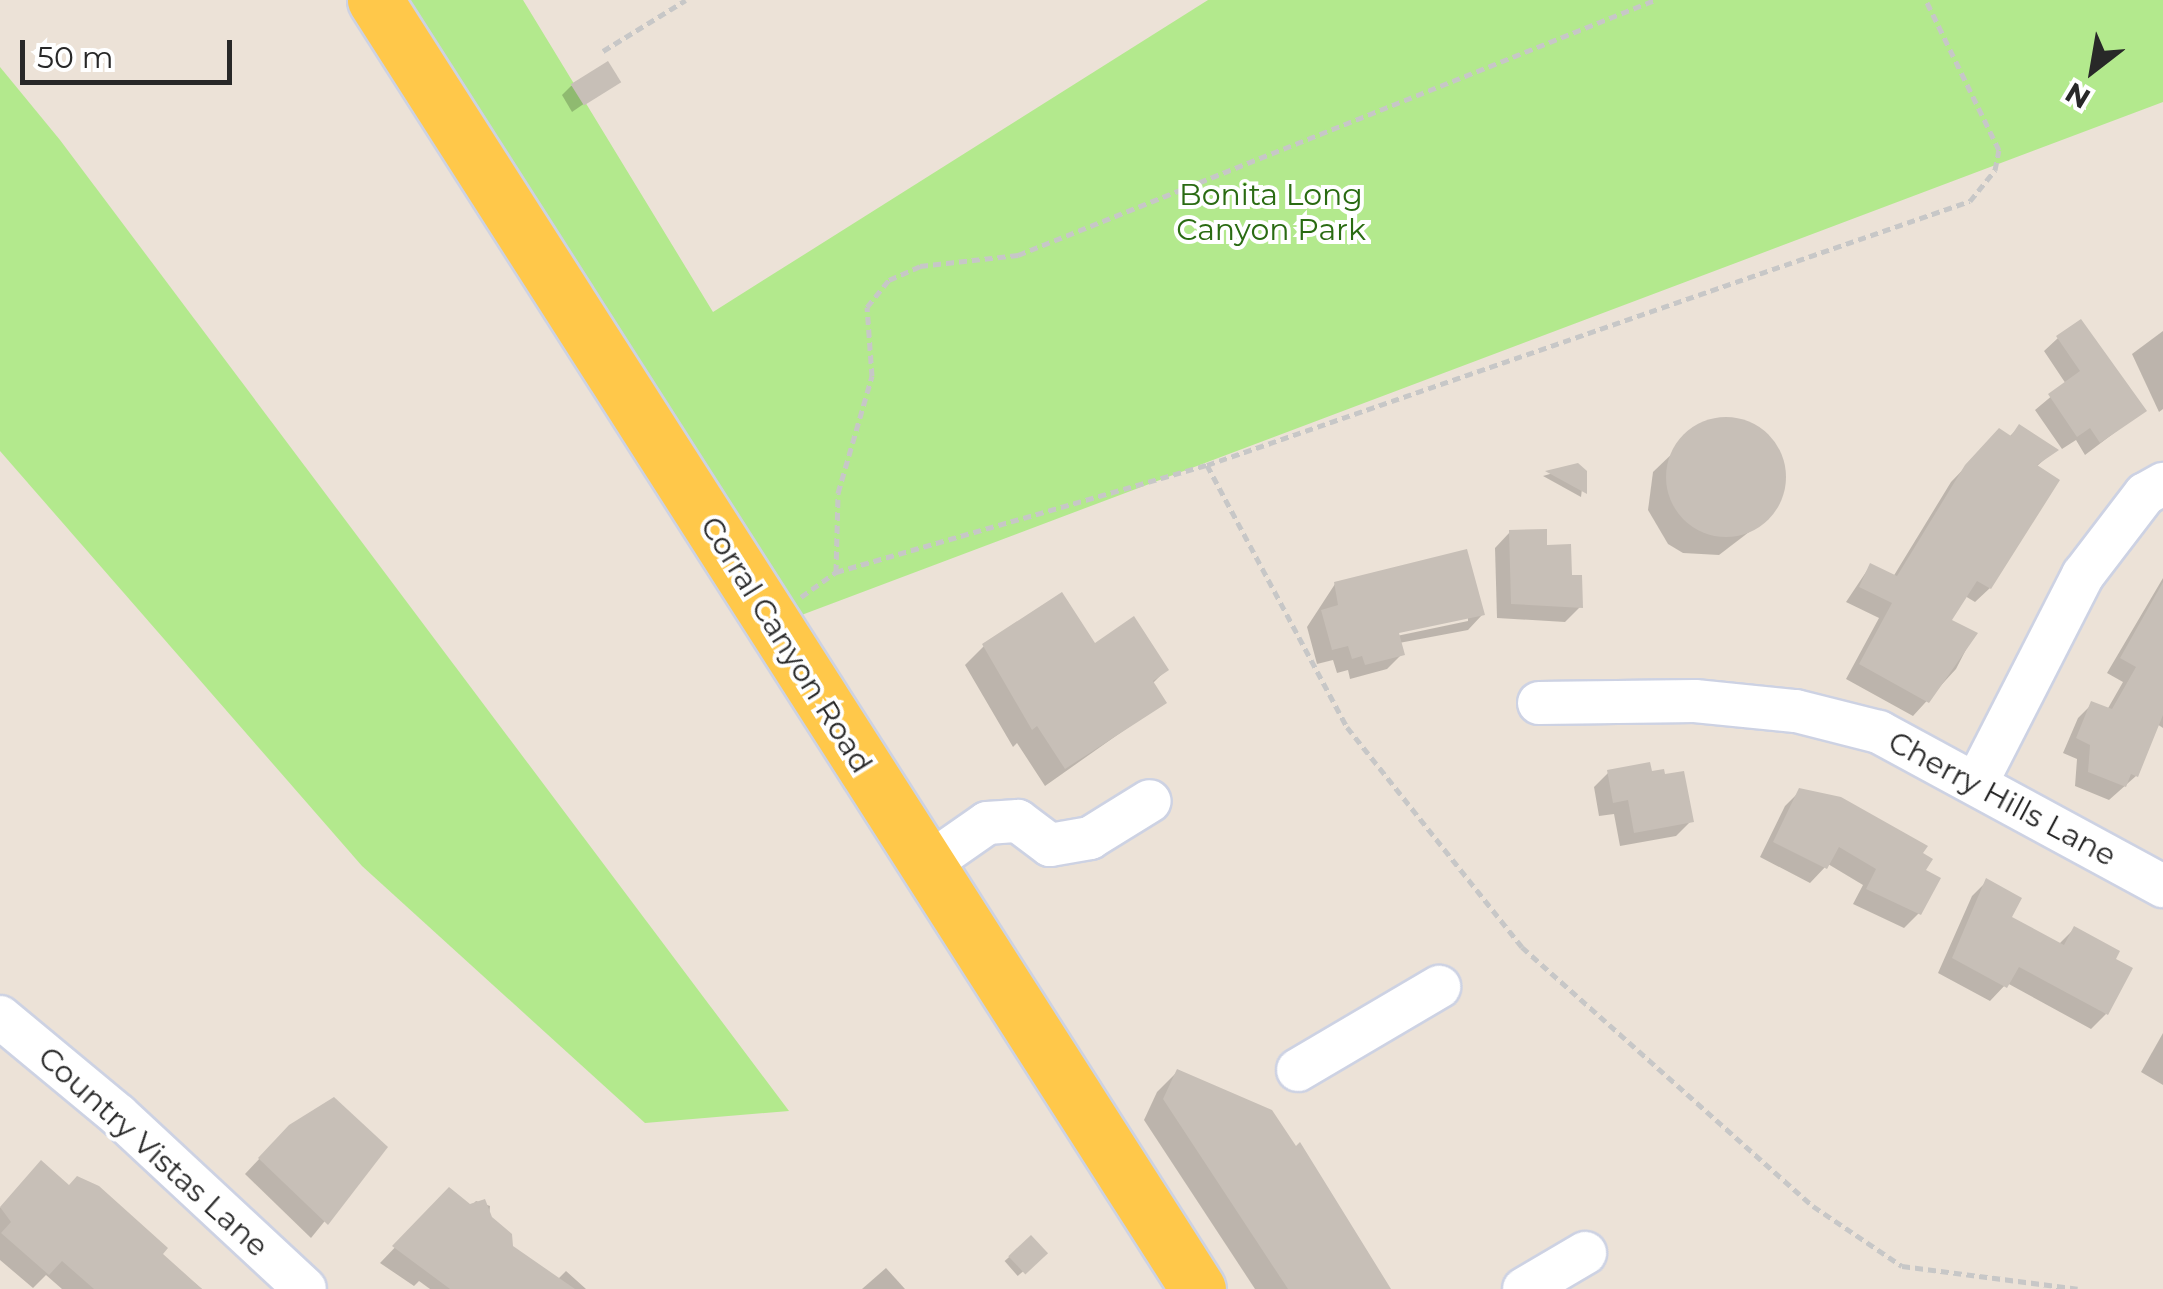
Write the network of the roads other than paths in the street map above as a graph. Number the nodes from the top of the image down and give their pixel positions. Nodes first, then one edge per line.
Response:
1 (375, 0) edge
2 (2163, 484) edge
3 (1539, 703) dead end
4 (1976, 782) junction
5 (1150, 801) dead end
6 (924, 867) junction
7 (2163, 886) edge
8 (1439, 987) dead end
9 (0, 1017) edge
10 (1298, 1070) dead end
11 (1586, 1253) dead end
12 (305, 1289) edge
13 (1198, 1289) edge
14 (1524, 1289) edge

1 - 6 main road, Corral Canyon Road
2 - 4 street
3 - 4 street, Cherry Hills Lane
4 - 7 street, Cherry Hills Lane
5 - 6 street
6 - 13 main road, Corral Canyon Road
8 - 10 street
9 - 12 street, Country Vistas Lane
11 - 14 street

